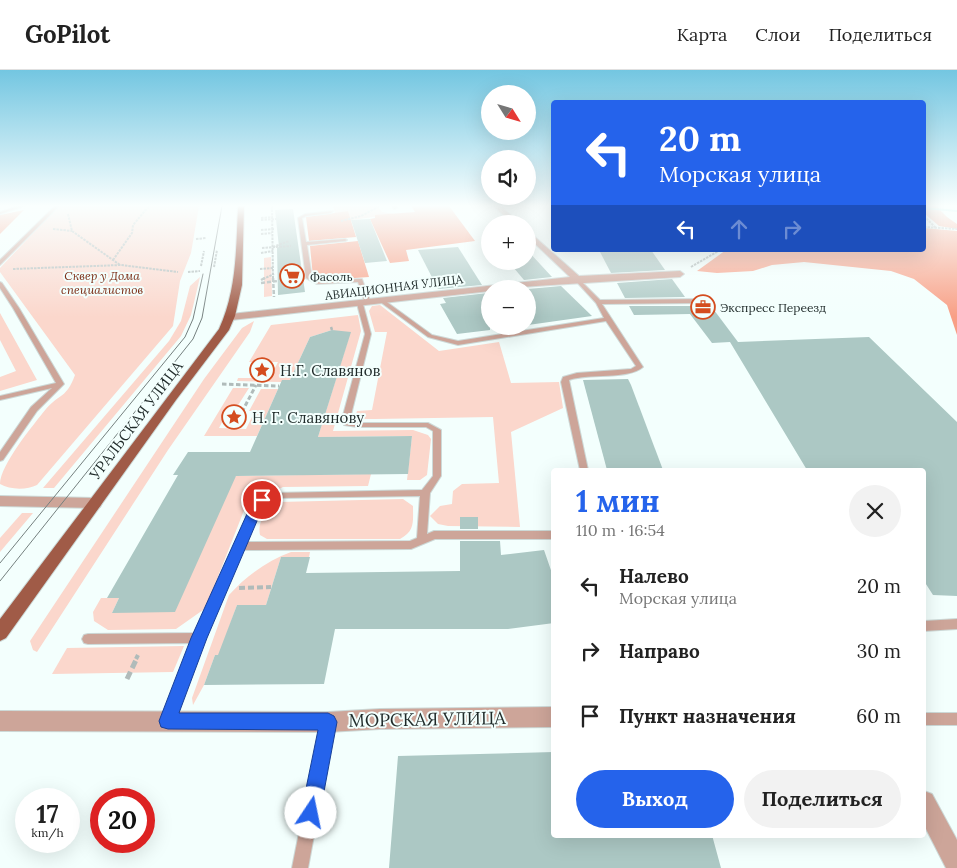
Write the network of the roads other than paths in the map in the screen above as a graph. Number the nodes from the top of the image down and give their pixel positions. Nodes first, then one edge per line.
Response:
1 (19, 243) edge
2 (239, 243) edge
3 (312, 243) edge
4 (539, 243) edge
5 (304, 244) joint
6 (0, 262) edge
7 (680, 274) dead end
8 (577, 279) junction
9 (0, 284) edge
10 (382, 301) junction
11 (702, 301) dead end
12 (598, 302) junction
13 (364, 303) junction
14 (231, 318) junction
15 (608, 319) junction
16 (60, 384) junction
17 (0, 398) edge
18 (0, 458) edge
19 (584, 468) edge
20 (425, 493) junction
21 (0, 501) edge
22 (95, 502) junction
23 (551, 535) edge
24 (422, 541) junction
25 (240, 546) junction
26 (957, 624) edge
27 (926, 626) edge
28 (0, 633) edge
29 (88, 638) dead end
30 (199, 638) junction
31 (551, 717) edge
32 (926, 719) edge
33 (957, 719) edge
34 (0, 721) edge
35 (168, 721) junction
36 (328, 722) junction
37 (926, 806) edge
38 (957, 864) edge
39 (300, 868) edge

1 - 6 lane
2 - 14 main road, УРАЛЬСКАЯ УЛИЦА
3 - 5 lane
4 - 8 street
5 - 13 lane
7 - 8 street, АВИАЦИОННАЯ УЛИЦА
8 - 10 street, АВИАЦИОННАЯ УЛИЦА
8 - 12 lane
9 - 16 lane
10 - 13 street, АВИАЦИОННАЯ УЛИЦА
10 - 15 lane
11 - 12 lane
12 - 15 lane
13 - 14 street, АВИАЦИОННАЯ УЛИЦА
13 - 20 lane
14 - 22 main road, УРАЛЬСКАЯ УЛИЦА
15 - 19 lane
16 - 17 lane
16 - 18 lane
20 - 24 lane
20 - 25 lane
21 - 22 street
22 - 28 main road, УРАЛЬСКАЯ УЛИЦА
23 - 24 lane
24 - 25 lane
25 - 30 lane
26 - 27 lane
29 - 30 lane
30 - 35 lane
31 - 36 street, МОРСКАЯ УЛИЦА
32 - 33 lane
34 - 35 street, МОРСКАЯ УЛИЦА
35 - 36 street, МОРСКАЯ УЛИЦА
36 - 39 lane
37 - 38 street

